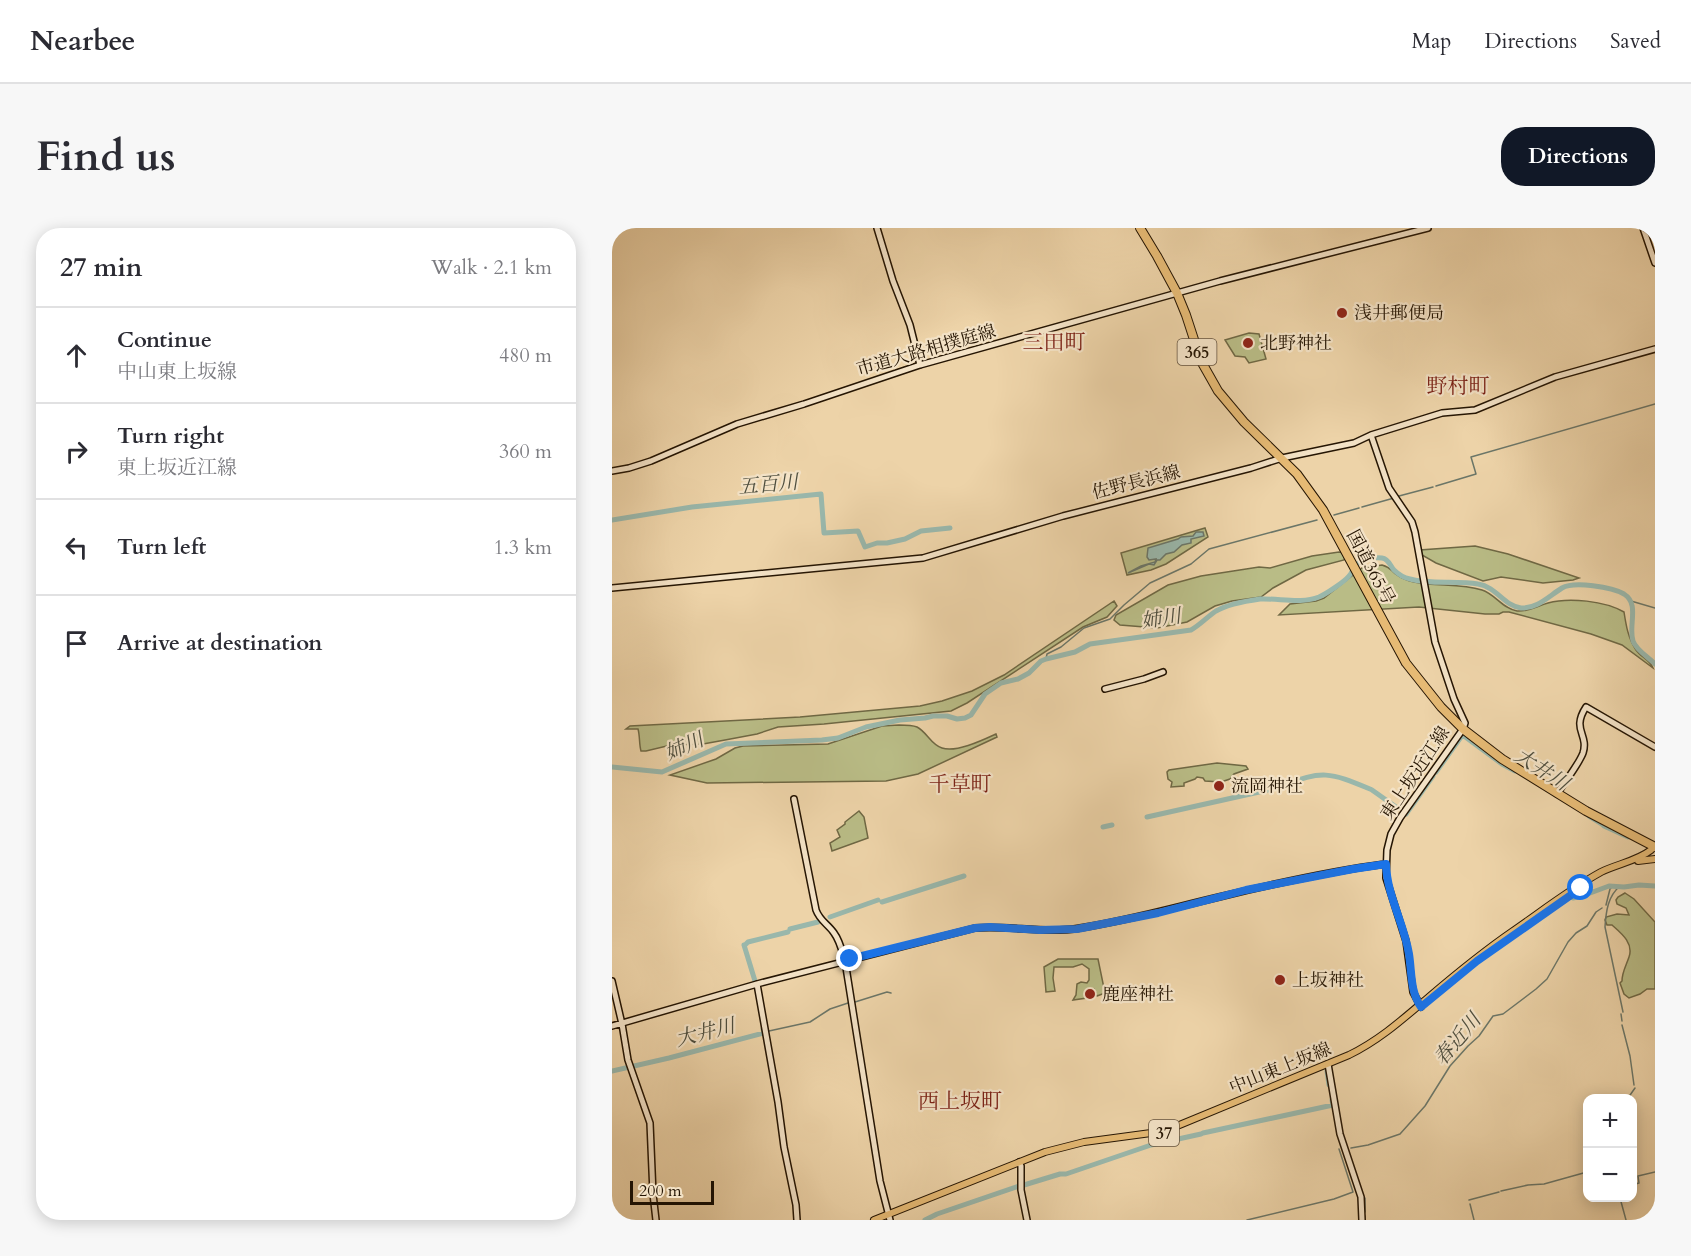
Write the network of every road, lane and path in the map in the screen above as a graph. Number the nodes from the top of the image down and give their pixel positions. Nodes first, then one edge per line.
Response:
1 (877, 228) edge
2 (1140, 228) edge
3 (1428, 228) edge
4 (1643, 228) edge
5 (1655, 263) edge
6 (1177, 293) junction
7 (1655, 349) edge
8 (920, 366) junction
9 (1371, 435) junction
10 (1282, 458) junction
11 (612, 471) edge
12 (612, 588) edge
13 (1162, 672) dead end
14 (1105, 689) dead end
15 (1463, 729) junction
16 (1655, 747) edge
17 (1557, 794) junction
18 (794, 799) dead end
19 (1654, 847) edge
20 (1655, 859) edge
21 (1638, 861) junction
22 (1386, 864) junction
23 (845, 961) junction
24 (612, 981) edge
25 (757, 984) junction
26 (1420, 1006) junction
27 (622, 1024) junction
28 (612, 1026) edge
29 (1328, 1066) junction
30 (1019, 1163) junction
31 (890, 1217) edge
32 (656, 1220) edge
33 (797, 1220) edge
34 (874, 1220) edge
35 (882, 1220) edge
36 (1027, 1220) edge
37 (1362, 1220) edge

1 - 8 street
2 - 6 highway, 国道365号 / 365
3 - 6 street, 市道大路相撲庭線
4 - 5 street
6 - 8 street, 市道大路相撲庭線
6 - 10 highway, 国道365号 / 365
7 - 9 street, 佐野長浜線
8 - 11 street, 市道大路相撲庭線
9 - 10 street, 佐野長浜線
9 - 15 street
10 - 12 street, 佐野長浜線
10 - 15 highway, 国道365号 / 365
13 - 14 street
15 - 17 highway, 国道365号 / 365
15 - 22 street, 東上坂近江線
16 - 17 street
17 - 19 highway, 国道365号 / 365
18 - 23 street
19 - 21 main road, 中山東上坂線 / 37
19 - 26 main road, 中山東上坂線 / 37
20 - 21 main road
21 - 26 main road, 中山東上坂線 / 37
22 - 23 street
22 - 26 street, 東上坂近江線
23 - 25 street
23 - 31 street
24 - 27 street
25 - 27 street
25 - 33 street
26 - 29 main road, 中山東上坂線 / 37
27 - 28 street
27 - 32 street
29 - 30 main road, 中山東上坂線 / 37
29 - 37 street
30 - 31 main road, 中山東上坂線 / 37
30 - 36 street
31 - 34 main road, 中山東上坂線 / 37
31 - 35 main road, 中山東上坂線 / 37

